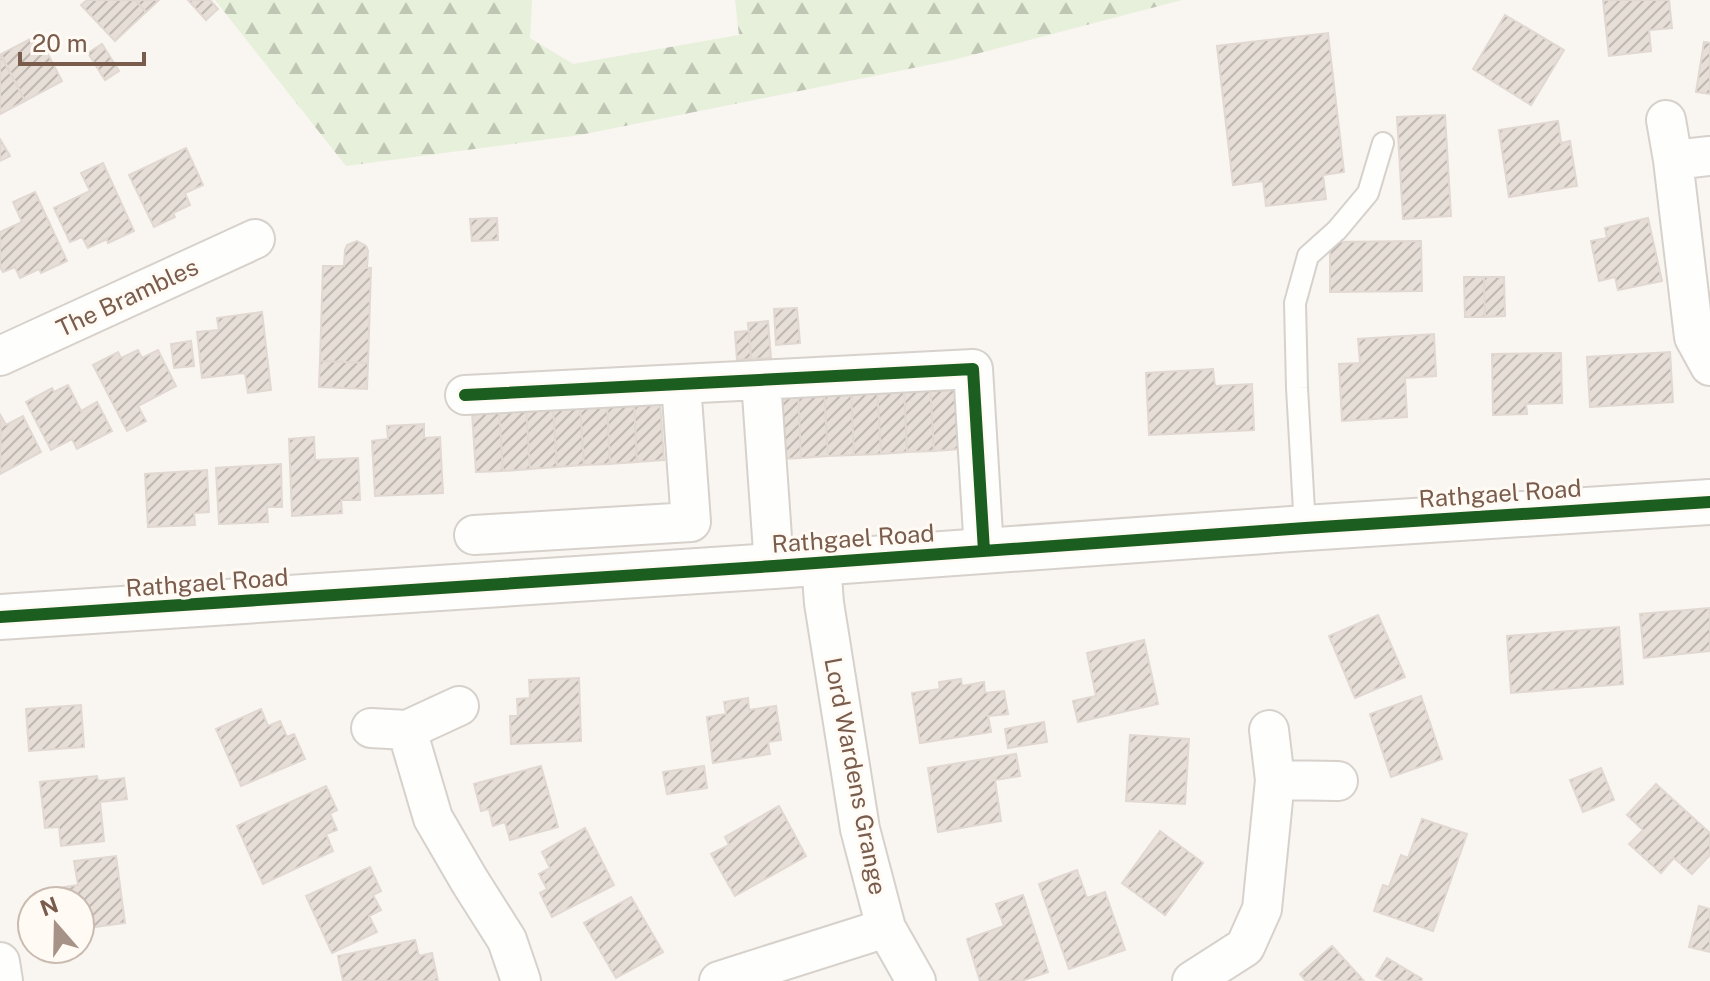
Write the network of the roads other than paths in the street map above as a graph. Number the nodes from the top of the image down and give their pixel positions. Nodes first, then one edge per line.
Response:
1 (1666, 120) dead end
2 (1383, 143) dead end
3 (1691, 158) edge
4 (255, 239) dead end
5 (0, 356) edge
6 (1710, 366) edge
7 (761, 380) junction
8 (681, 384) junction
9 (465, 395) dead end
10 (1710, 502) edge
11 (1305, 528) junction
12 (474, 535) dead end
13 (984, 551) junction
14 (821, 563) junction
15 (774, 566) junction
16 (0, 617) edge
17 (459, 706) dead end
18 (1269, 730) dead end
19 (1275, 780) junction
20 (1338, 781) dead end
21 (886, 928) junction
22 (0, 962) edge
23 (3, 981) edge
24 (521, 981) edge
25 (719, 981) edge
26 (916, 981) edge
27 (1192, 981) edge

1 - 3 street
2 - 11 lane
3 - 6 street
4 - 5 street, The Brambles
7 - 8 street
7 - 13 street
7 - 15 street
8 - 9 street
8 - 12 street
10 - 11 street, Rathgael Road
11 - 13 street, Rathgael Road
13 - 14 street, Rathgael Road
14 - 15 street, Rathgael Road
14 - 21 street, Lord Wardens Grange
15 - 16 street, Rathgael Road
17 - 24 street
18 - 19 street
19 - 20 street
19 - 27 street
21 - 25 street
21 - 26 street, Lord Wardens Grange
22 - 23 street

